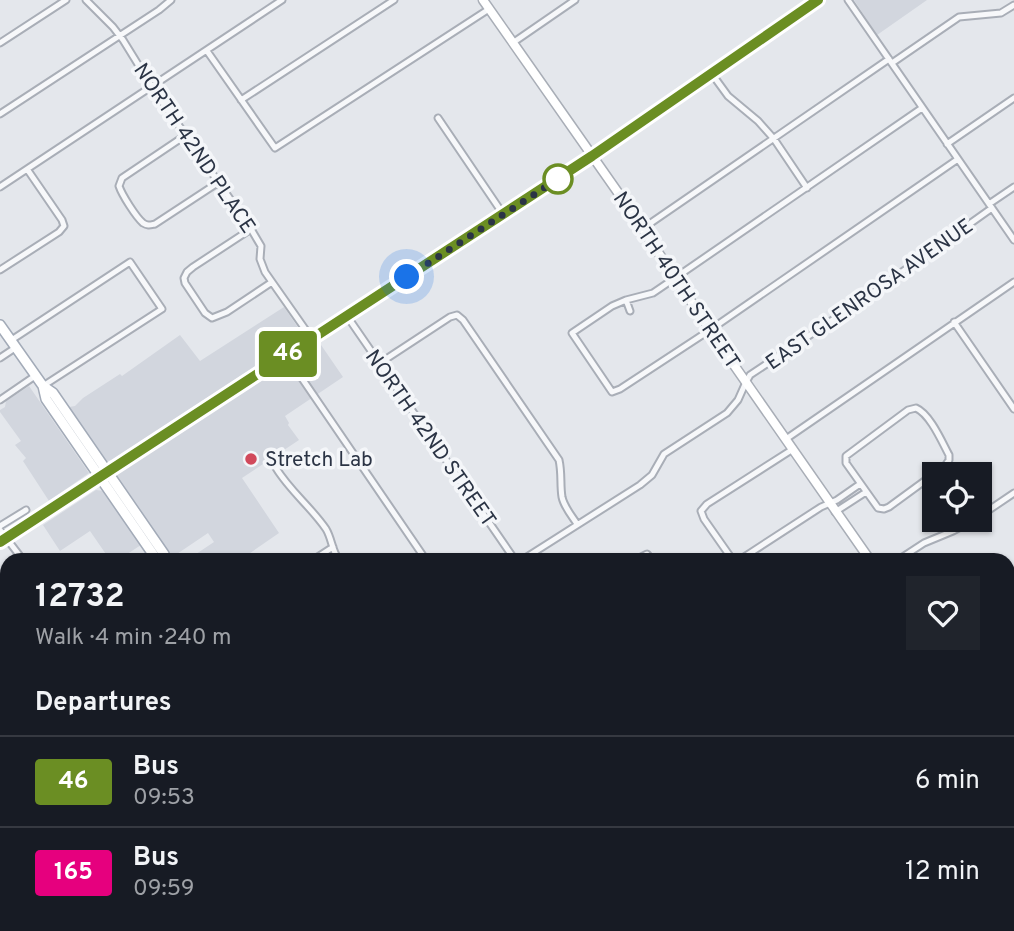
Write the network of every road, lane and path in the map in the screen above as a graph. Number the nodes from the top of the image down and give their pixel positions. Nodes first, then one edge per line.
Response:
1 (66, 0) edge
2 (86, 0) edge
3 (170, 0) edge
4 (282, 0) edge
5 (394, 0) edge
6 (483, 0) edge
7 (575, 0) edge
8 (818, 0) edge
9 (848, 0) edge
10 (1014, 5) edge
11 (489, 8) junction
12 (119, 35) junction
13 (514, 42) junction
14 (0, 43) edge
15 (207, 51) junction
16 (890, 61) junction
17 (712, 74) junction
18 (152, 87) junction
19 (1014, 98) edge
20 (241, 100) junction
21 (922, 107) junction
22 (0, 114) edge
23 (438, 118) dead end
24 (186, 135) junction
25 (774, 139) junction
26 (947, 144) junction
27 (592, 156) junction
28 (958, 159) junction
29 (27, 169) junction
30 (219, 182) junction
31 (0, 187) edge
32 (1014, 187) edge
33 (807, 188) junction
34 (990, 206) junction
35 (503, 214) junction
36 (251, 229) junction
37 (642, 229) junction
38 (1014, 240) edge
39 (0, 270) edge
40 (675, 278) junction
41 (272, 282) junction
42 (1014, 282) edge
43 (626, 300) junction
44 (629, 311) dead end
45 (347, 316) junction
46 (954, 323) junction
47 (0, 325) edge
48 (710, 330) junction
49 (312, 339) junction
50 (13, 344) junction
51 (286, 355) junction
52 (0, 358) edge
53 (380, 363) junction
54 (35, 376) junction
55 (746, 382) junction
56 (43, 386) junction
57 (0, 400) edge
58 (1014, 409) edge
59 (786, 439) junction
60 (793, 449) junction
61 (276, 468) dead end
62 (103, 475) junction
63 (860, 484) junction
64 (866, 492) junction
65 (1014, 493) edge
66 (843, 496) junction
67 (830, 503) junction
68 (848, 503) junction
69 (992, 508) edge
70 (26, 510) dead end
71 (835, 512) junction
72 (578, 524) junction
73 (0, 528) edge
74 (950, 532) edge
75 (3, 540) edge
76 (333, 547) junction
77 (16, 553) edge
78 (153, 553) edge
79 (163, 553) edge
80 (324, 553) edge
81 (334, 553) edge
82 (421, 553) edge
83 (510, 553) edge
84 (533, 553) edge
85 (728, 553) edge
86 (751, 553) edge
87 (865, 553) edge
88 (908, 553) edge

1 - 14 street
2 - 12 street, NORTH 42ND PLACE
3 - 12 street
4 - 15 street
5 - 20 street
6 - 11 main road, NORTH 40TH STREET
7 - 13 street
8 - 17 main road
9 - 16 street
10 - 16 street
11 - 13 main road, NORTH 40TH STREET
11 - 20 street
12 - 18 street, NORTH 42ND PLACE
12 - 22 street
13 - 27 main road, NORTH 40TH STREET
15 - 18 street
15 - 20 street
16 - 21 street
16 - 25 street
17 - 25 street
17 - 27 main road
18 - 24 street, NORTH 42ND PLACE
18 - 29 street
19 - 26 street
21 - 26 street
21 - 33 street
23 - 35 street
24 - 30 street, NORTH 42ND PLACE
24 - 30 street
25 - 33 street
25 - 37 street
26 - 28 street
27 - 35 main road
27 - 37 main road, NORTH 40TH STREET
28 - 34 street
28 - 48 street
29 - 31 street
29 - 39 street
30 - 36 street, NORTH 42ND PLACE
32 - 34 street, EAST GLENROSA AVENUE
33 - 40 street
34 - 38 street
34 - 55 street, EAST GLENROSA AVENUE
35 - 45 main road
36 - 41 street, NORTH 42ND PLACE
36 - 41 street
37 - 40 main road, NORTH 40TH STREET
40 - 43 street
40 - 48 main road, NORTH 40TH STREET
41 - 49 street, NORTH 42ND PLACE
42 - 46 street
43 - 44 street
43 - 48 street
45 - 49 main road
45 - 53 street, NORTH 42ND STREET
46 - 58 street
46 - 59 street
47 - 50 main road
48 - 55 main road, NORTH 40TH STREET
49 - 51 main road
50 - 52 street
50 - 54 main road
50 - 56 street
51 - 62 main road
51 - 82 street
53 - 72 street
53 - 83 street, NORTH 42ND STREET
54 - 56 main road
54 - 57 street
55 - 59 main road, NORTH 40TH STREET
55 - 72 street, EAST GLENROSA AVENUE
56 - 62 main road
59 - 60 main road, NORTH 40TH STREET
60 - 67 main road, NORTH 40TH STREET
60 - 85 street
61 - 76 street
62 - 75 main road
62 - 78 main road
62 - 79 main road
63 - 64 street
63 - 64 street
63 - 66 street
64 - 68 street
65 - 69 street
66 - 67 street
66 - 68 street
67 - 71 main road, NORTH 40TH STREET
67 - 86 street
68 - 71 street
70 - 73 street
71 - 87 main road, NORTH 40TH STREET
72 - 84 street, EAST GLENROSA AVENUE
73 - 75 street
74 - 88 street
75 - 77 street
76 - 80 street
76 - 81 street

